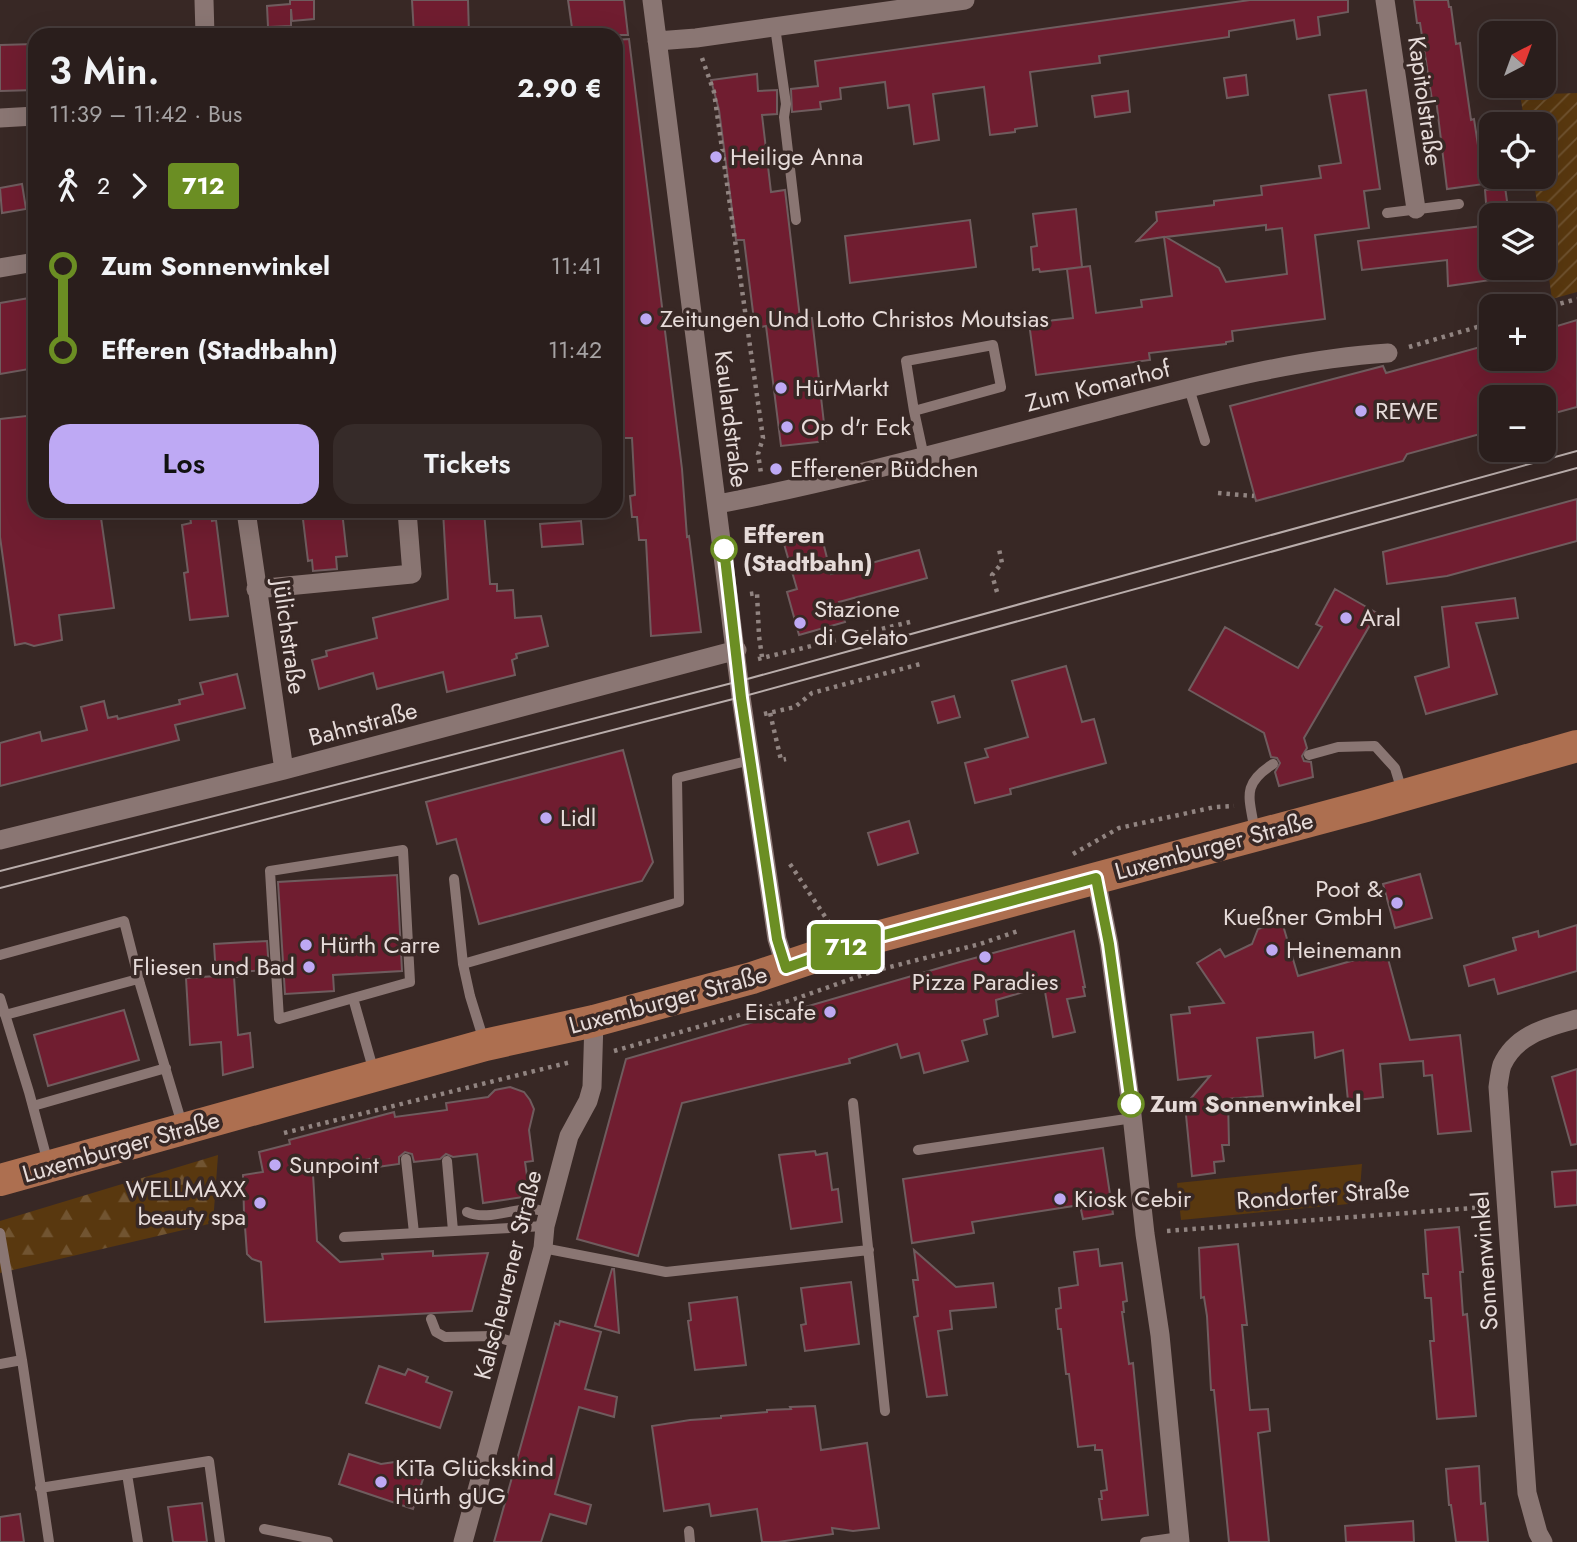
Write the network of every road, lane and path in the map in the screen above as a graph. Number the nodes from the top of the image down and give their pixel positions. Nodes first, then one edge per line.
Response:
1 (204, 0) edge
2 (652, 0) edge
3 (965, 0) edge
4 (1385, 0) edge
5 (775, 27) junction
6 (205, 28) edge
7 (696, 38) junction
8 (657, 41) junction
9 (28, 116) edge
10 (0, 118) edge
11 (1459, 204) dead end
12 (1416, 209) junction
13 (1387, 213) dead end
14 (796, 220) dead end
15 (28, 263) edge
16 (0, 268) edge
17 (1577, 299) edge
18 (1556, 305) edge
19 (1479, 326) edge
20 (1388, 353) joint
21 (1189, 388) junction
22 (914, 411) junction
23 (1205, 441) dead end
24 (924, 457) junction
25 (1218, 493) dead end
26 (765, 495) junction
27 (1254, 496) dead end
28 (718, 504) junction
29 (248, 518) edge
30 (408, 518) edge
31 (999, 549) dead end
32 (256, 589) junction
33 (997, 592) dead end
34 (757, 593) dead end
35 (914, 621) dead end
36 (737, 650) junction
37 (924, 663) dead end
38 (1577, 746) edge
39 (1308, 755) dead end
40 (786, 759) dead end
41 (751, 760) junction
42 (1273, 764) dead end
43 (284, 770) junction
44 (1404, 795) junction
45 (761, 825) junction
46 (1256, 835) junction
47 (0, 841) edge
48 (1096, 878) junction
49 (454, 879) dead end
50 (831, 925) dead end
51 (1029, 928) dead end
52 (0, 955) edge
53 (463, 964) junction
54 (786, 968) junction
55 (138, 979) junction
56 (0, 998) edge
57 (353, 998) junction
58 (5, 1015) junction
59 (1577, 1019) edge
60 (594, 1021) junction
61 (485, 1045) junction
62 (593, 1057) junction
63 (166, 1068) junction
64 (376, 1075) junction
65 (853, 1103) dead end
66 (33, 1106) junction
67 (1133, 1118) junction
68 (184, 1129) junction
69 (283, 1133) dead end
70 (918, 1150) dead end
71 (406, 1159) dead end
72 (447, 1161) dead end
73 (49, 1167) junction
74 (0, 1181) edge
75 (1505, 1205) junction
76 (467, 1212) dead end
77 (547, 1219) junction
78 (453, 1231) junction
79 (0, 1233) edge
80 (414, 1233) junction
81 (1145, 1234) junction
82 (344, 1237) dead end
83 (543, 1248) junction
84 (869, 1250) junction
85 (431, 1319) dead end
86 (517, 1343) junction
87 (22, 1360) junction
88 (0, 1364) edge
89 (885, 1411) dead end
90 (128, 1474) junction
91 (40, 1488) junction
92 (264, 1529) dead end
93 (690, 1531) dead end
94 (1180, 1539) edge
95 (49, 1542) edge
96 (138, 1542) edge
97 (220, 1542) edge
98 (328, 1542) edge
99 (463, 1542) edge
100 (690, 1542) edge
101 (1145, 1542) edge
102 (1543, 1542) edge

1 - 6 street
2 - 8 street, Kaulardstraße
3 - 5 street
4 - 12 street, Kapitolstraße
5 - 7 street
5 - 14 lane
7 - 8 street
7 - 26 path
8 - 28 street, Kaulardstraße
9 - 10 street
11 - 12 lane
12 - 13 lane
15 - 16 street
17 - 18 path
19 - 20 path
20 - 21 street, Zum Komarhof
21 - 23 lane
21 - 24 street, Zum Komarhof
22 - 22 lane
22 - 24 lane
24 - 26 street, Zum Komarhof
25 - 27 path
26 - 28 street, Zum Komarhof
28 - 36 street, Kaulardstraße
29 - 32 street, Jülichstraße
30 - 32 street
31 - 33 path
32 - 43 street, Jülichstraße
34 - 35 path
36 - 41 street, Kaulardstraße
36 - 43 street, Bahnstraße
37 - 40 path
38 - 44 main road, Luxemburger Straße
39 - 44 lane
41 - 45 street, Kaulardstraße
41 - 53 lane
42 - 46 lane
43 - 47 street, Bahnstraße
44 - 46 main road, Luxemburger Straße
45 - 50 path
45 - 54 street, Kaulardstraße
46 - 48 main road, Luxemburger Straße
48 - 54 main road, Luxemburger Straße
48 - 67 street
49 - 53 lane
51 - 62 path
52 - 55 lane
53 - 61 lane
54 - 60 main road, Luxemburger Straße
55 - 58 lane
55 - 63 lane
56 - 58 lane
57 - 57 lane
57 - 64 lane
58 - 66 lane
59 - 75 street, Sonnenwinkel
60 - 61 main road, Luxemburger Straße
60 - 62 street, Kalscheurener Straße
61 - 64 main road, Luxemburger Straße
62 - 69 path
62 - 77 street, Kalscheurener Straße
63 - 66 lane
63 - 68 lane
64 - 68 main road, Luxemburger Straße
65 - 84 lane
66 - 73 lane
67 - 70 lane
67 - 81 street
68 - 73 main road, Luxemburger Straße
71 - 80 lane
72 - 78 lane
73 - 74 main road, Luxemburger Straße
75 - 81 path, Rondorfer Straße
75 - 102 street, Sonnenwinkel
76 - 77 lane
77 - 78 lane
77 - 83 street, Kalscheurener Straße
78 - 80 lane
79 - 87 lane
80 - 82 lane
81 - 94 street
83 - 84 lane
83 - 86 street, Kalscheurener Straße
84 - 89 lane
85 - 86 lane
86 - 99 street, Kalscheurener Straße
87 - 88 lane
87 - 91 lane
90 - 91 lane
90 - 96 lane
90 - 97 lane
91 - 95 lane
92 - 98 lane
93 - 100 lane
94 - 101 lane

